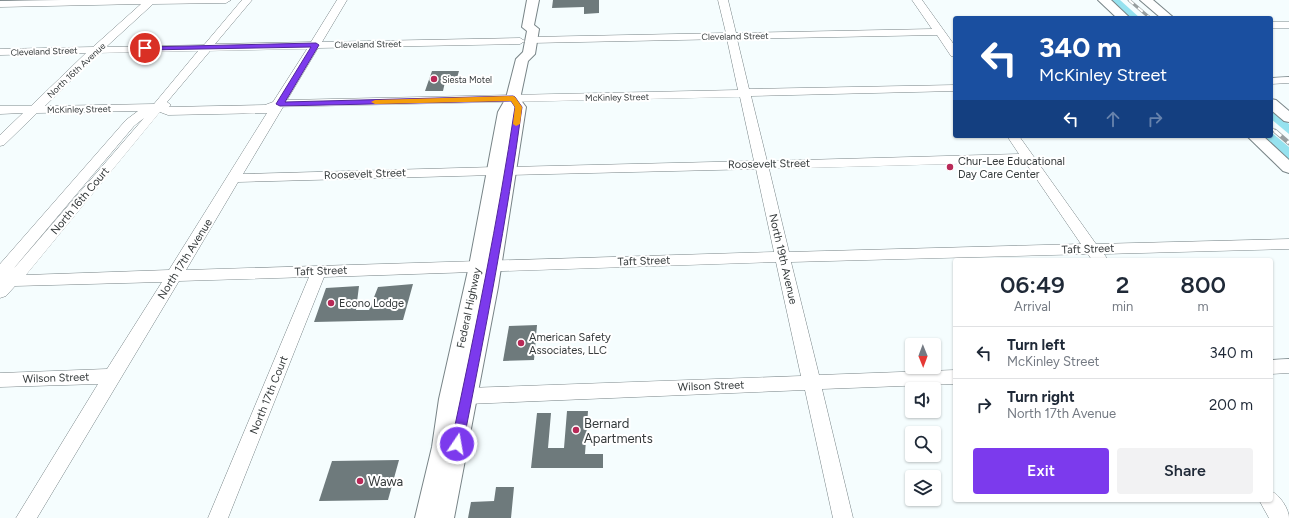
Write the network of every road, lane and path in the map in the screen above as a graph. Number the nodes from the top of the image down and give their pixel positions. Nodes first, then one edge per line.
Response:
1 (226, 0) edge
2 (247, 0) edge
3 (342, 0) edge
4 (533, 0) edge
5 (723, 0) edge
6 (917, 0) edge
7 (1104, 0) edge
8 (1146, 0) edge
9 (152, 1) edge
10 (58, 2) edge
11 (0, 4) edge
12 (1122, 16) edge
13 (1166, 16) edge
14 (1273, 25) edge
15 (1289, 25) edge
16 (939, 32) junction
17 (731, 36) junction
18 (526, 41) junction
19 (316, 45) junction
20 (209, 47) junction
21 (97, 49) junction
22 (953, 51) edge
23 (0, 52) edge
24 (1289, 80) edge
25 (1273, 81) edge
26 (953, 88) edge
27 (745, 94) junction
28 (513, 99) junction
29 (280, 104) junction
30 (1273, 105) edge
31 (157, 107) junction
32 (0, 110) edge
33 (34, 110) junction
34 (134, 113) junction
35 (1289, 118) edge
36 (1014, 138) edge
37 (1256, 138) edge
38 (0, 142) edge
39 (1029, 158) junction
40 (761, 165) junction
41 (1289, 168) edge
42 (502, 171) junction
43 (235, 178) junction
44 (1289, 244) edge
45 (1096, 255) edge
46 (782, 257) junction
47 (485, 266) junction
48 (319, 271) junction
49 (174, 276) junction
50 (3, 278) edge
51 (0, 292) edge
52 (1289, 366) edge
53 (1273, 367) edge
54 (113, 376) junction
55 (953, 377) edge
56 (0, 380) edge
57 (811, 382) junction
58 (467, 396) junction
59 (1270, 502) edge
60 (26, 518) edge
61 (218, 518) edge
62 (427, 518) edge
63 (442, 518) edge
64 (843, 518) edge
65 (1281, 518) edge

1 - 9 street
2 - 20 street, North 16th Court
3 - 19 street, North 17th Avenue
4 - 18 main road
5 - 17 street, North 19th Avenue
6 - 16 street
7 - 12 main road
8 - 13 main road
9 - 10 street
9 - 21 street, North 16th Avenue
10 - 11 street
14 - 15 street
16 - 17 street, Cleveland Street
16 - 22 street
17 - 18 street, Cleveland Street
17 - 27 street, North 19th Avenue
18 - 19 street, Cleveland Street
18 - 28 main road, Federal Highway
19 - 20 street, Cleveland Street
19 - 29 street, North 17th Avenue
20 - 21 street, Cleveland Street
20 - 31 street, North 16th Court
21 - 23 street, Cleveland Street
21 - 33 street, North 16th Avenue
24 - 25 street
26 - 27 street, McKinley Street
27 - 28 street, McKinley Street
27 - 40 street, North 19th Avenue
28 - 29 street, McKinley Street
28 - 42 main road, Federal Highway
29 - 31 street, McKinley Street
29 - 43 street, North 17th Avenue
30 - 35 main road
31 - 34 street, North 16th Court
31 - 50 street, North 16th Court
32 - 33 street, McKinley Street
33 - 34 street, McKinley Street
33 - 38 street, North 16th Avenue
34 - 50 street, North 16th Court
36 - 39 street
37 - 41 main road
39 - 40 street, Roosevelt Street
39 - 45 street
40 - 42 street, Roosevelt Street
40 - 46 street, North 19th Avenue
42 - 43 street, Roosevelt Street
42 - 47 main road, Federal Highway
43 - 49 street, North 17th Avenue
44 - 45 street, Taft Street
45 - 46 street, Taft Street
46 - 47 street, Taft Street
46 - 57 street, North 19th Avenue
47 - 48 street, Taft Street
47 - 58 main road, Federal Highway
47 - 62 main road, Federal Highway
48 - 49 street, Taft Street
48 - 61 street, North 17th Court
49 - 50 street, Taft Street
49 - 54 street, North 17th Avenue
50 - 51 street, North 16th Court
52 - 53 street
54 - 56 street, Wilson Street
54 - 60 street, North 17th Avenue
55 - 57 street, Wilson Street
57 - 58 street, Wilson Street
57 - 64 street, North 19th Avenue
58 - 63 main road, Federal Highway
59 - 65 street

